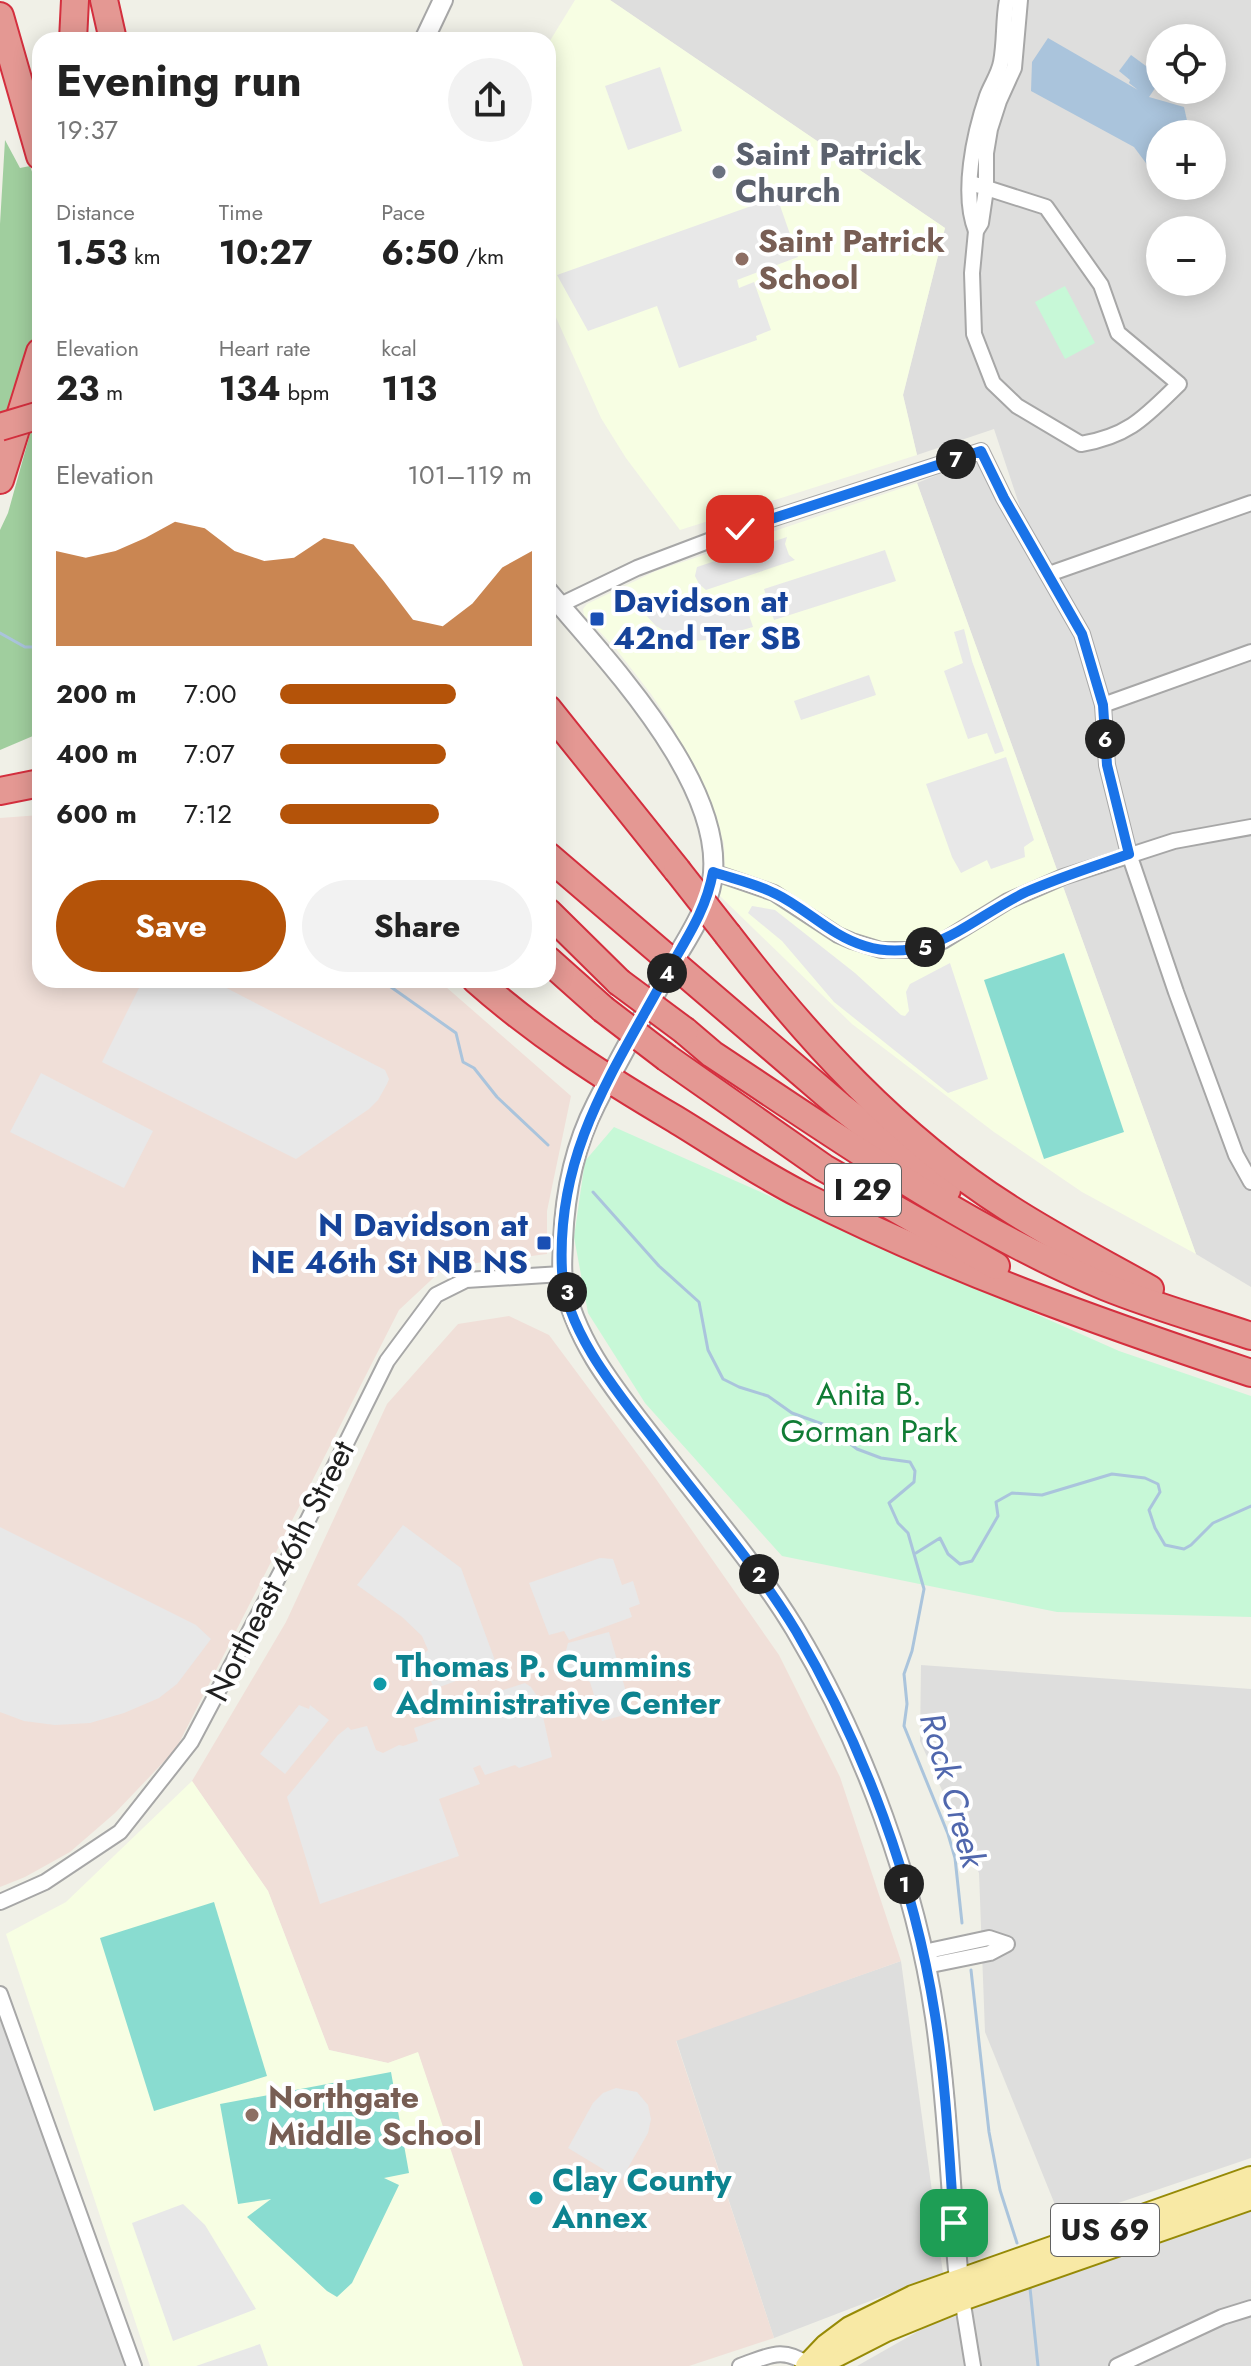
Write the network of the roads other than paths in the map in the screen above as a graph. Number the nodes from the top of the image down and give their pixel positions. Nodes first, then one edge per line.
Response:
1 (75, 0) edge
2 (104, 0) edge
3 (443, 0) edge
4 (1007, 0) edge
5 (1020, 0) edge
6 (0, 16) edge
7 (73, 32) edge
8 (111, 32) edge
9 (428, 32) edge
10 (32, 128) edge
11 (971, 183) junction
12 (986, 189) junction
13 (976, 231) junction
14 (32, 378) edge
15 (32, 417) edge
16 (0, 427) edge
17 (0, 480) edge
18 (1251, 503) edge
19 (1049, 574) junction
20 (556, 597) edge
21 (556, 600) edge
22 (1251, 652) edge
23 (1103, 705) junction
24 (556, 719) edge
25 (32, 785) edge
26 (0, 791) edge
27 (1251, 827) edge
28 (1129, 854) junction
29 (556, 863) edge
30 (713, 872) junction
31 (556, 920) edge
32 (672, 964) junction
33 (556, 967) edge
34 (486, 988) edge
35 (609, 1079) junction
36 (1251, 1182) edge
37 (1001, 1236) junction
38 (562, 1274) junction
39 (1067, 1309) junction
40 (1205, 1321) junction
41 (1251, 1336) edge
42 (1251, 1373) edge
43 (0, 1902) edge
44 (0, 1994) edge
45 (1251, 2178) edge
46 (1251, 2198) edge
47 (960, 2289) junction
48 (1251, 2308) edge
49 (134, 2366) edge
50 (740, 2366) edge
51 (808, 2366) edge
52 (973, 2366) edge
53 (1117, 2366) edge

1 - 7 highway
2 - 8 highway
3 - 9 street
4 - 11 street
5 - 12 street
6 - 10 highway
11 - 12 street
11 - 13 street
12 - 13 street
12 - 13 street
14 - 17 highway
15 - 16 highway, bridge
18 - 19 street
19 - 20 street
19 - 23 street
21 - 30 street
22 - 23 street
23 - 28 street
24 - 40 highway, bridge
25 - 26 highway
27 - 28 street
28 - 30 street
28 - 36 street
29 - 32 highway
30 - 32 street
31 - 37 highway, I 29, bridge
32 - 35 street
32 - 37 highway
33 - 39 highway, I 29, bridge
34 - 35 highway
35 - 38 street
35 - 39 highway
37 - 40 highway, I 29
38 - 43 street, Northeast 46th Street
38 - 47 street
39 - 42 highway, I 29
40 - 41 highway, I 29
44 - 49 street
45 - 47 main road, US 69
46 - 47 main road, US 69
47 - 51 main road, US 69
47 - 52 street
48 - 53 street
50 - 51 street

